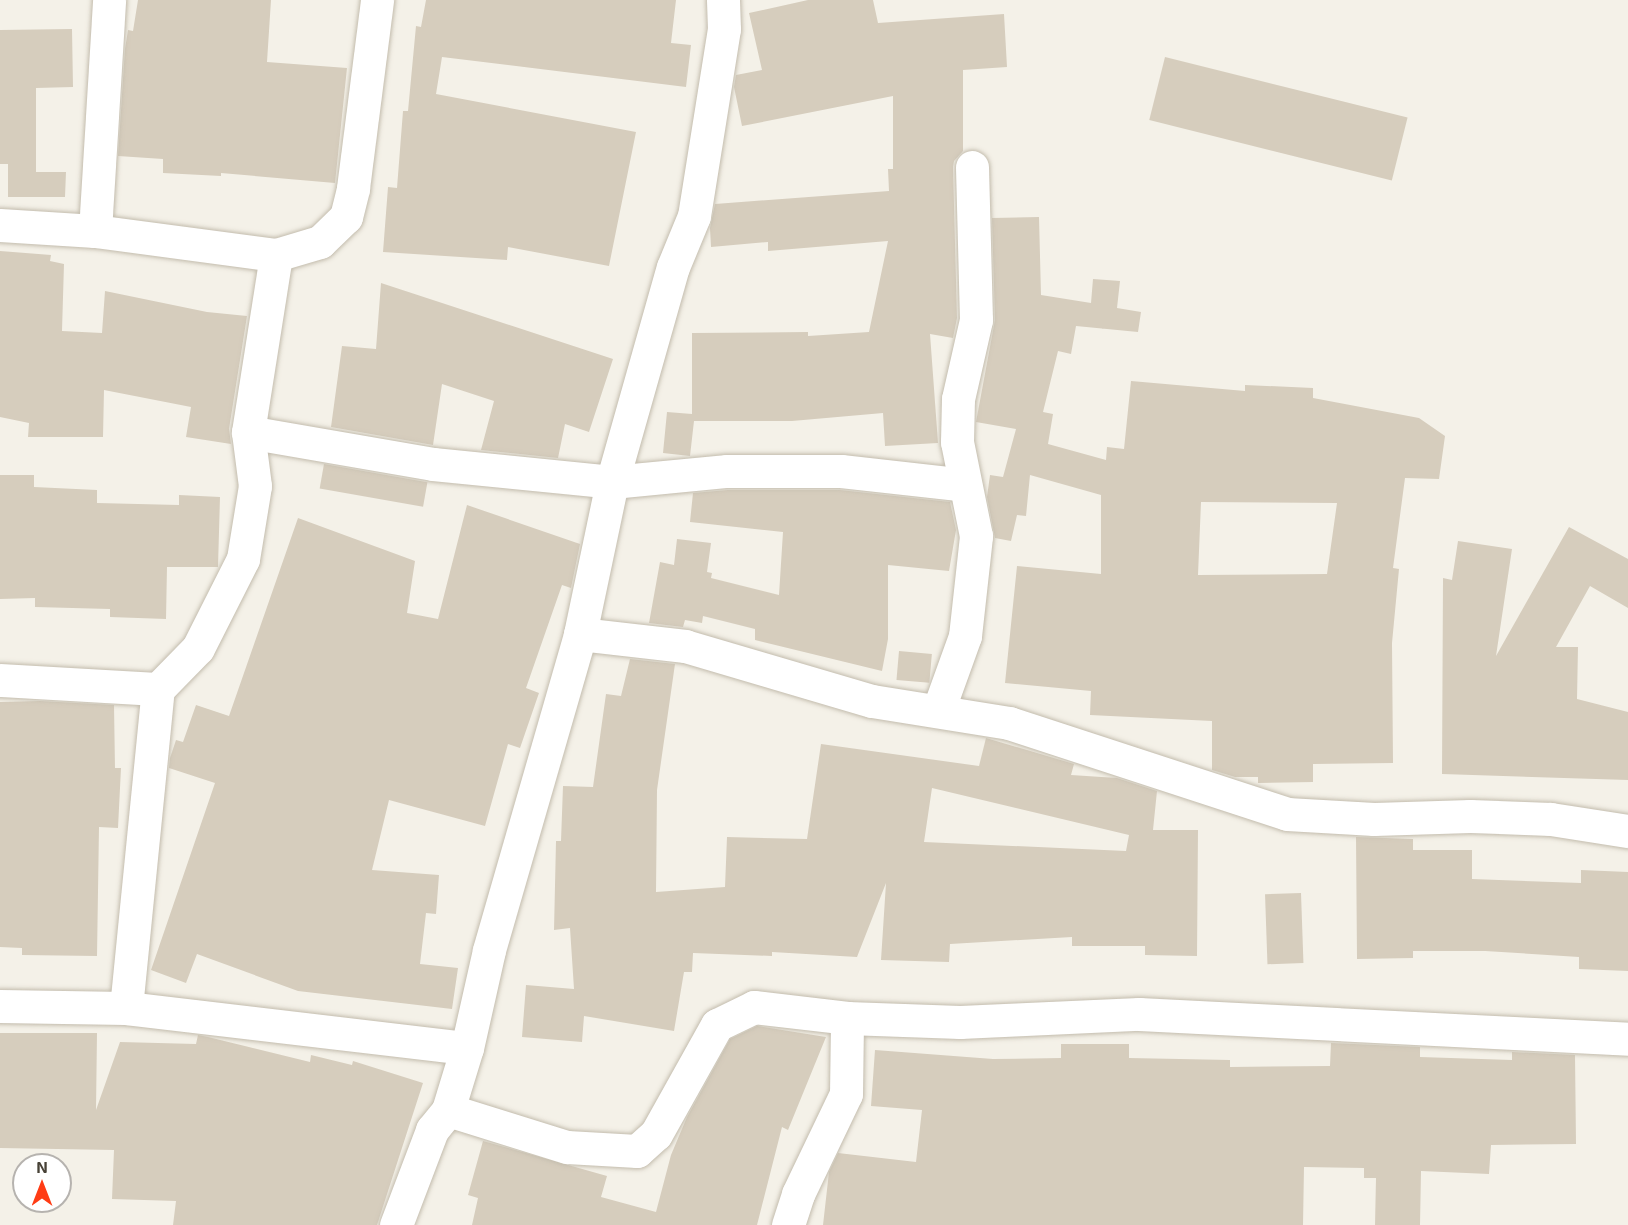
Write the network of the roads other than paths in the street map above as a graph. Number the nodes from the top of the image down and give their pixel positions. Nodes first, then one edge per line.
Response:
1 (109, 0) edge
2 (377, 0) edge
3 (723, 0) edge
4 (972, 166) dead end
5 (0, 225) edge
6 (95, 231) junction
7 (276, 255) junction
8 (248, 432) junction
9 (612, 482) junction
10 (965, 485) junction
11 (580, 634) junction
12 (0, 680) edge
13 (158, 689) junction
14 (938, 711) junction
15 (1628, 831) edge
16 (0, 1006) edge
17 (126, 1008) junction
18 (847, 1018) junction
19 (1628, 1039) edge
20 (467, 1048) junction
21 (448, 1110) junction
22 (396, 1225) edge
23 (788, 1225) edge

1 - 6 street
2 - 7 street
3 - 9 street
4 - 10 street
5 - 6 street
6 - 7 street
7 - 8 street
8 - 9 street
8 - 13 street
9 - 10 street
9 - 11 street
10 - 14 street
11 - 14 street
11 - 20 street
12 - 13 street
13 - 17 street
14 - 15 street
16 - 17 street
17 - 20 street
18 - 19 street
18 - 21 street
18 - 23 street
20 - 21 street
21 - 22 street

